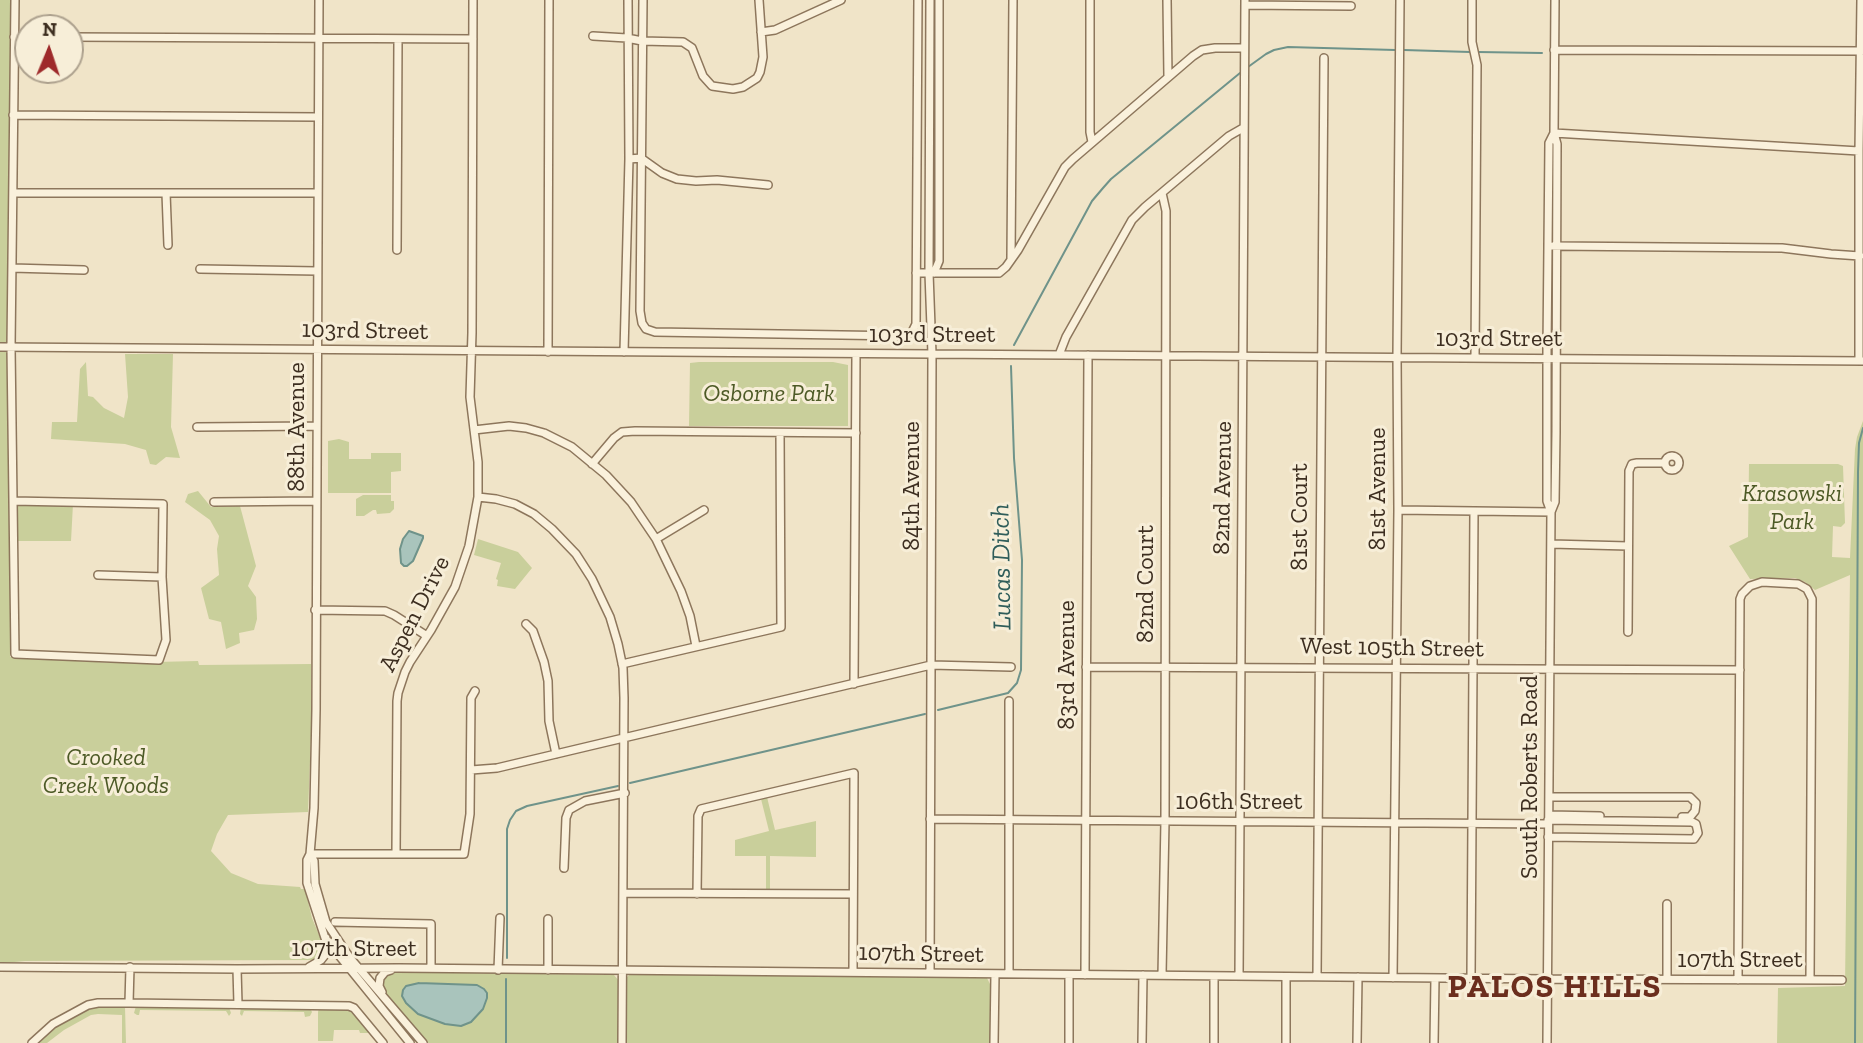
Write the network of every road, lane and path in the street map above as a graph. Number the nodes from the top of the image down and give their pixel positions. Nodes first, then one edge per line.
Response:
1 (319, 0) edge
2 (473, 0) edge
3 (550, 0) edge
4 (628, 0) edge
5 (643, 0) edge
6 (759, 0) edge
7 (841, 0) edge
8 (918, 0) edge
9 (930, 0) edge
10 (939, 0) edge
11 (1013, 0) edge
12 (1090, 0) edge
13 (1167, 0) edge
14 (1400, 0) edge
15 (1472, 0) edge
16 (1555, 0) edge
17 (1861, 0) edge
18 (1245, 3) edge
19 (1351, 6) dead end
20 (761, 32) junction
21 (593, 36) dead end
22 (14, 37) edge
23 (84, 37) edge
24 (319, 38) junction
25 (627, 38) junction
26 (398, 39) junction
27 (473, 39) junction
28 (642, 41) junction
29 (1244, 48) junction
30 (1555, 50) junction
31 (1861, 51) edge
32 (1324, 58) dead end
33 (1168, 77) junction
34 (13, 115) junction
35 (318, 117) junction
36 (1244, 128) junction
37 (1554, 133) junction
38 (1092, 142) junction
39 (1859, 152) junction
40 (641, 158) junction
41 (629, 159) junction
42 (768, 185) dead end
43 (13, 193) junction
44 (166, 193) junction
45 (318, 193) junction
46 (1162, 193) junction
47 (168, 245) dead end
48 (1552, 246) junction
49 (397, 250) dead end
50 (1860, 256) junction
51 (1011, 260) junction
52 (12, 268) junction
53 (200, 269) dead end
54 (84, 270) dead end
55 (317, 271) junction
56 (932, 273) junction
57 (916, 274) junction
58 (626, 310) junction
59 (640, 311) junction
60 (0, 347) edge
61 (11, 347) junction
62 (317, 350) junction
63 (471, 351) junction
64 (548, 352) junction
65 (624, 352) junction
66 (856, 354) junction
67 (932, 354) junction
68 (1059, 355) junction
69 (1087, 355) junction
70 (1165, 356) junction
71 (1244, 356) junction
72 (1321, 357) junction
73 (1397, 357) junction
74 (1475, 358) junction
75 (1547, 358) junction
76 (1556, 358) junction
77 (1861, 361) edge
78 (316, 426) junction
79 (197, 427) dead end
80 (474, 430) junction
81 (780, 433) junction
82 (856, 433) junction
83 (1664, 463) dead end
84 (593, 464) junction
85 (478, 497) junction
86 (13, 501) junction
87 (316, 501) junction
88 (214, 502) dead end
89 (704, 510) dead end
90 (1398, 510) junction
91 (1474, 511) junction
92 (1551, 512) junction
93 (656, 539) junction
94 (1551, 544) junction
95 (1628, 546) junction
96 (98, 575) dead end
97 (162, 578) junction
98 (315, 610) junction
99 (526, 624) dead end
100 (1628, 632) dead end
101 (427, 636) junction
102 (696, 646) junction
103 (622, 664) junction
104 (931, 665) junction
105 (1241, 666) junction
106 (1011, 667) dead end
107 (1086, 667) junction
108 (1165, 667) junction
109 (1318, 667) junction
110 (1395, 667) junction
111 (1473, 669) junction
112 (1550, 669) junction
113 (1740, 670) junction
114 (854, 684) junction
115 (475, 691) dead end
116 (1009, 701) dead end
117 (624, 738) junction
118 (556, 754) junction
119 (471, 770) junction
120 (625, 793) junction
121 (1549, 797) junction
122 (930, 819) junction
123 (1008, 820) junction
124 (1085, 820) junction
125 (1548, 820) junction
126 (1165, 821) junction
127 (1318, 821) junction
128 (1239, 822) junction
129 (1394, 822) junction
130 (1472, 823) junction
131 (1548, 837) junction
132 (310, 853) junction
133 (396, 853) junction
134 (564, 868) dead end
135 (624, 893) junction
136 (697, 894) junction
137 (853, 894) junction
138 (1667, 904) dead end
139 (500, 918) dead end
140 (548, 919) dead end
141 (335, 922) dead end
142 (326, 937) junction
143 (0, 967) edge
144 (130, 967) junction
145 (354, 968) junction
146 (399, 968) junction
147 (431, 968) junction
148 (237, 969) junction
149 (306, 969) junction
150 (498, 970) junction
151 (548, 970) junction
152 (623, 970) junction
153 (853, 972) junction
154 (930, 973) junction
155 (995, 974) junction
156 (1009, 974) junction
157 (1069, 975) junction
158 (1085, 975) junction
159 (1143, 975) junction
160 (1162, 975) junction
161 (1214, 976) junction
162 (1238, 976) junction
163 (1286, 977) junction
164 (1317, 977) junction
165 (1358, 977) junction
166 (1393, 978) junction
167 (1435, 978) junction
168 (1471, 978) junction
169 (1547, 979) junction
170 (1667, 979) junction
171 (1738, 980) junction
172 (1810, 980) junction
173 (1842, 980) dead end
174 (384, 999) junction
175 (130, 1003) junction
176 (238, 1004) junction
177 (32, 1043) edge
178 (383, 1043) edge
179 (410, 1043) edge
180 (423, 1043) edge
181 (622, 1043) edge
182 (994, 1043) edge
183 (1069, 1043) edge
184 (1142, 1043) edge
185 (1214, 1043) edge
186 (1286, 1043) edge
187 (1357, 1043) edge
188 (1434, 1043) edge
189 (1547, 1043) edge

1 - 24 street, 88th Avenue
2 - 27 street, Aspen Drive
3 - 64 street
4 - 25 street
5 - 28 street
6 - 20 street
7 - 20 street
8 - 57 street
9 - 56 street, 84th Avenue
10 - 56 street, 84th Avenue
11 - 51 street
12 - 38 street
13 - 33 street
14 - 73 street, 81st Avenue
15 - 74 street
16 - 30 street, South Roberts Road
17 - 31 street
18 - 19 street
18 - 29 street, 82nd Avenue
20 - 28 street
21 - 25 street
22 - 34 street
23 - 24 street
24 - 26 street
24 - 35 street, 88th Avenue
25 - 28 street
25 - 41 street
26 - 27 street
26 - 49 street
27 - 63 street, Aspen Drive
28 - 40 street
29 - 33 street
29 - 36 street, 82nd Avenue
30 - 31 street
30 - 37 street, South Roberts Road
31 - 39 street
32 - 72 street, 81st Court
33 - 38 street
34 - 35 street
34 - 43 street
35 - 45 street, 88th Avenue
36 - 46 street
36 - 71 street, 82nd Avenue
37 - 39 street
37 - 48 street, South Roberts Road
38 - 51 street
39 - 50 street
40 - 41 street
40 - 42 street
40 - 59 street
41 - 58 street
43 - 44 street
43 - 52 street
44 - 45 street
44 - 47 street
45 - 55 street, 88th Avenue
46 - 68 street
46 - 70 street, 82nd Court
48 - 50 street
48 - 75 street, South Roberts Road
48 - 76 street, South Roberts Road
50 - 77 street
51 - 56 street
52 - 54 street
52 - 61 street
53 - 55 street
55 - 62 street, 88th Avenue
56 - 57 street
56 - 67 street, 84th Avenue
57 - 59 street
58 - 59 street
58 - 65 street
60 - 61 street, 103rd Street
61 - 62 street, 103rd Street
61 - 86 street
62 - 63 street, 103rd Street
62 - 78 street, 88th Avenue
63 - 64 street, 103rd Street
63 - 80 street, Aspen Drive
64 - 65 street, 103rd Street
65 - 66 street, 103rd Street
66 - 67 street, 103rd Street
66 - 82 street
67 - 68 street, 103rd Street
67 - 104 street, 84th Avenue
68 - 69 street, 103rd Street
69 - 70 street, 103rd Street
69 - 107 street, 83rd Avenue
70 - 71 street, 103rd Street
70 - 108 street, 82nd Court
71 - 72 street, 103rd Street
71 - 105 street, 82nd Avenue
72 - 73 street, 103rd Street
72 - 109 street, 81st Court
73 - 74 street, 103rd Street
73 - 90 street, 81st Avenue
74 - 75 street, 103rd Street
75 - 76 street, 103rd Street
75 - 92 street, South Roberts Road
76 - 77 street, 103rd Street
76 - 92 street, South Roberts Road
78 - 79 street
78 - 87 street, 88th Avenue
80 - 84 street
80 - 85 street, Aspen Drive
81 - 82 street
81 - 84 street
81 - 102 street
82 - 114 street
83 - 95 street
84 - 93 street
85 - 101 street, Aspen Drive
85 - 103 street
86 - 97 street
86 - 97 street
87 - 88 street
87 - 98 street, 88th Avenue
89 - 93 street
90 - 91 street
90 - 110 street, 81st Avenue
91 - 92 street
91 - 111 street
92 - 94 street, South Roberts Road
93 - 102 street
94 - 95 street
94 - 112 street, South Roberts Road
95 - 100 street
96 - 97 street
98 - 101 street
98 - 132 street, 88th Avenue
99 - 118 street
101 - 133 street, Aspen Drive
102 - 103 street
103 - 117 street
104 - 106 street
104 - 114 street
104 - 122 street, 84th Avenue
105 - 108 street, West 105th Street
105 - 109 street, West 105th Street
105 - 128 street, 82nd Avenue
107 - 108 street, West 105th Street
107 - 124 street, 83rd Avenue
108 - 126 street, 82nd Court
109 - 110 street, West 105th Street
109 - 127 street, 81st Court
110 - 111 street, West 105th Street
110 - 129 street, 81st Avenue
111 - 112 street, West 105th Street
111 - 130 street
112 - 113 street, West 105th Street
112 - 121 street, South Roberts Road
113 - 171 street
113 - 172 street
114 - 117 street
115 - 119 street
116 - 123 street
117 - 118 street
117 - 120 street
118 - 119 street
119 - 133 street
120 - 134 street
120 - 135 street
121 - 125 street, South Roberts Road
121 - 125 street
122 - 123 street, 106th Street
122 - 154 street, 84th Avenue
123 - 124 street, 106th Street
123 - 156 street
124 - 126 street, 106th Street
124 - 158 street, 83rd Avenue
125 - 130 street, 106th Street
125 - 131 street, South Roberts Road
125 - 131 street
126 - 128 street, 106th Street
126 - 160 street, 82nd Court
127 - 128 street, 106th Street
127 - 129 street, 106th Street
127 - 164 street, 81st Court
128 - 162 street, 82nd Avenue
129 - 130 street, 106th Street
129 - 166 street, 81st Avenue
130 - 168 street
131 - 169 street, South Roberts Road
132 - 133 street
132 - 142 street, 88th Avenue
132 - 145 street, 88th Avenue
135 - 136 street
135 - 152 street
136 - 137 street
136 - 137 street
137 - 153 street
138 - 170 street
139 - 150 street
140 - 151 street
141 - 147 street
142 - 145 street, 88th Avenue
142 - 149 street
143 - 144 street, 107th Street
144 - 148 street, 107th Street
144 - 175 street
145 - 146 street, 107th Street
145 - 149 street, 107th Street
145 - 174 street, 88th Avenue
145 - 179 street
146 - 147 street, 107th Street
146 - 174 street
147 - 150 street, 107th Street
148 - 149 street, 107th Street
148 - 176 street
150 - 151 street, 107th Street
151 - 152 street, 107th Street
152 - 153 street, 107th Street
152 - 181 street
153 - 154 street, 107th Street
154 - 155 street, 107th Street
155 - 156 street, 107th Street
155 - 182 street
156 - 157 street, 107th Street
157 - 158 street, 107th Street
157 - 183 street
158 - 159 street, 107th Street
159 - 160 street, 107th Street
159 - 184 street
160 - 161 street, 107th Street
161 - 162 street, 107th Street
161 - 185 street
162 - 163 street, 107th Street
163 - 164 street, 107th Street
163 - 186 street
164 - 165 street, 107th Street
165 - 166 street, 107th Street
165 - 187 street
166 - 167 street, 107th Street
167 - 168 street, 107th Street
167 - 188 street
168 - 169 street, 107th Street
169 - 170 street, 107th Street
169 - 189 street, South Roberts Road
170 - 171 street, 107th Street
171 - 172 street, 107th Street
172 - 173 street, 107th Street
174 - 180 street, 88th Avenue
175 - 176 street
175 - 177 street
176 - 178 street

